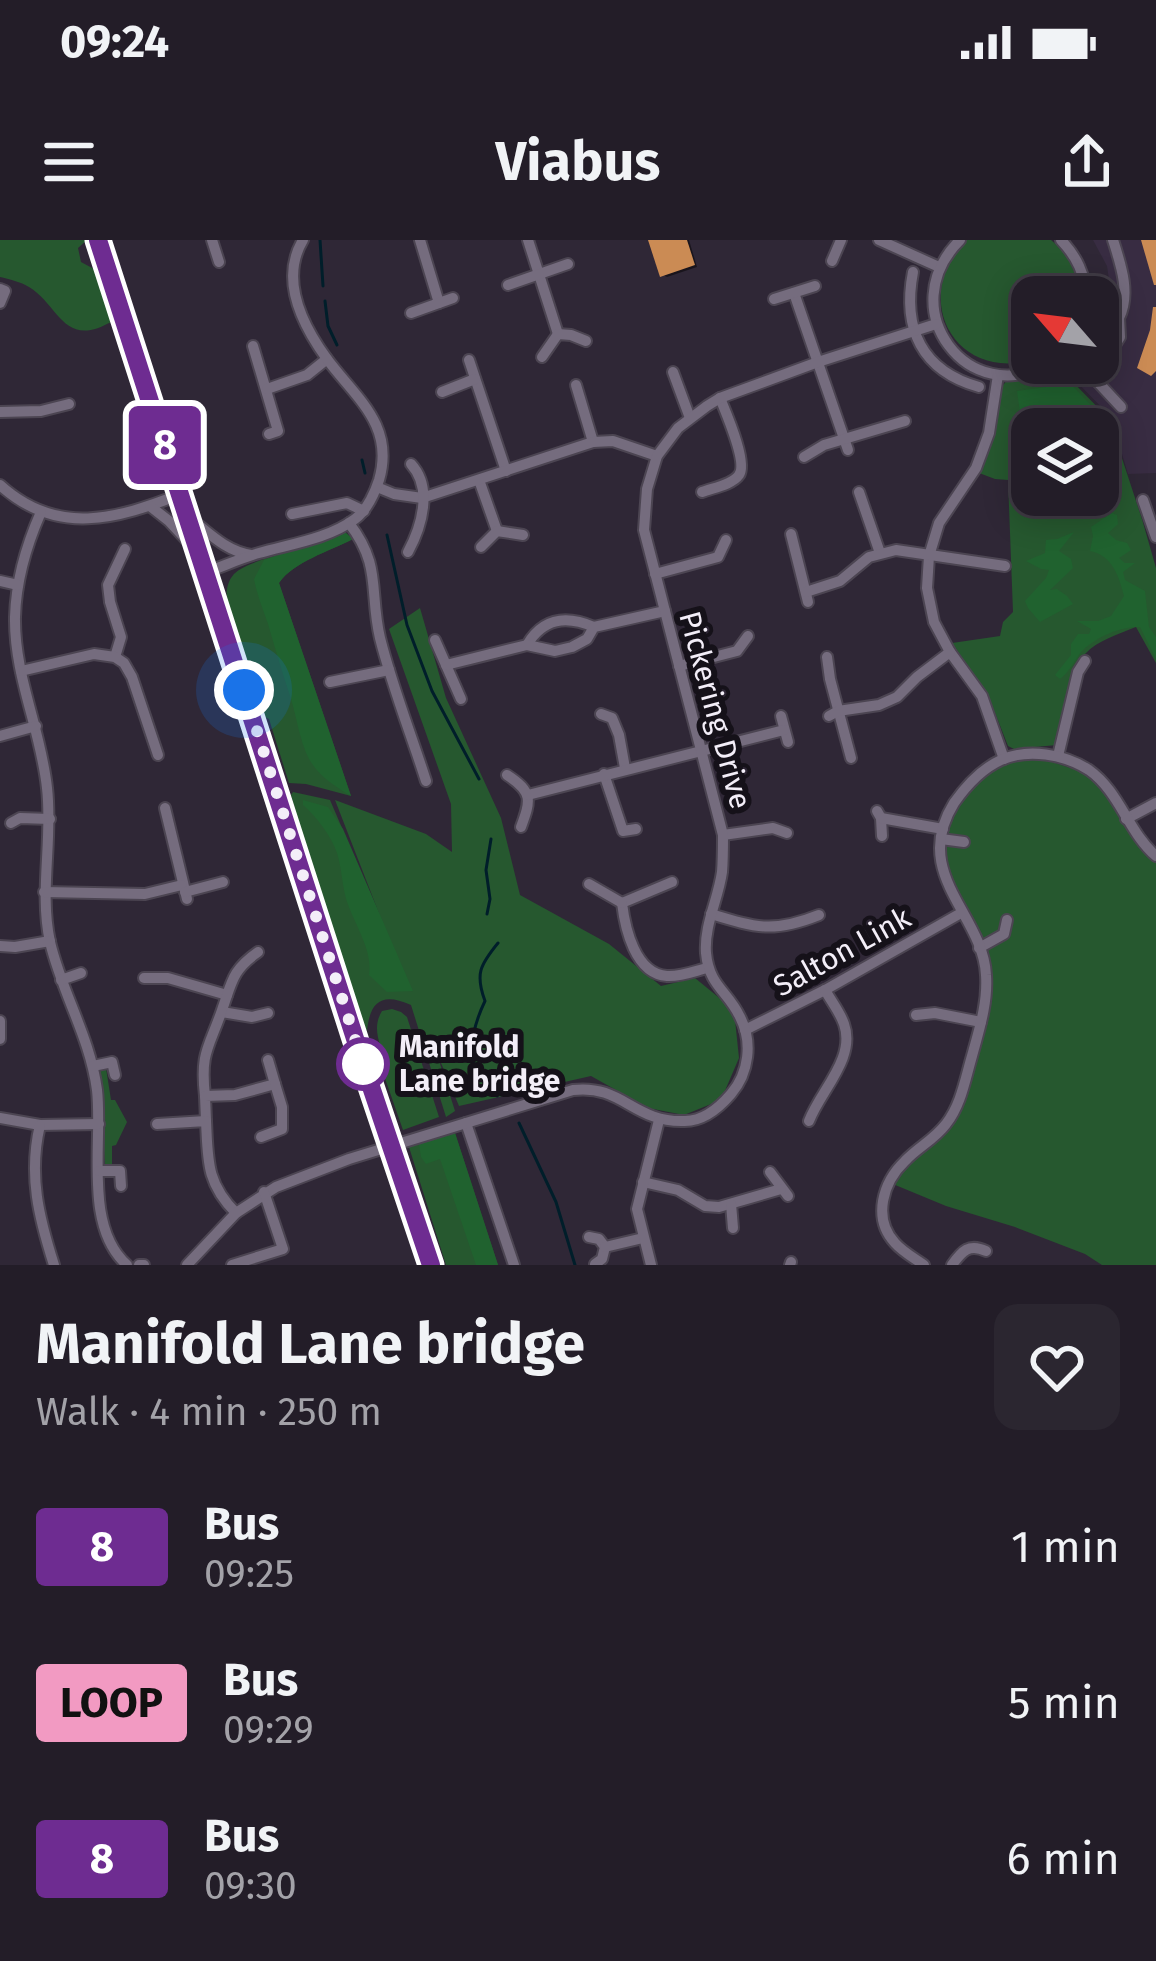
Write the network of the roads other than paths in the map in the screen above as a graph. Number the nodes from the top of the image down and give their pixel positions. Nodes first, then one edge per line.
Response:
1 (98, 240) edge
2 (212, 240) edge
3 (304, 240) edge
4 (419, 240) edge
5 (528, 240) edge
6 (841, 240) edge
7 (879, 240) edge
8 (960, 240) edge
9 (1113, 240) edge
10 (1070, 243) edge
11 (832, 261) dead end
12 (219, 262) dead end
13 (568, 265) dead end
14 (939, 267) junction
15 (913, 272) dead end
16 (539, 275) junction
17 (1083, 276) edge
18 (508, 285) dead end
19 (814, 286) dead end
20 (794, 293) junction
21 (453, 298) dead end
22 (774, 299) dead end
23 (439, 303) junction
24 (411, 313) dead end
25 (1119, 318) joint
26 (936, 324) junction
27 (914, 331) junction
28 (558, 334) junction
29 (1119, 339) edge
30 (586, 341) dead end
31 (253, 346) dead end
32 (542, 357) dead end
33 (328, 359) junction
34 (469, 360) dead end
35 (818, 362) junction
36 (674, 372) dead end
37 (998, 374) junction
38 (1011, 376) edge
39 (476, 380) junction
40 (576, 384) dead end
41 (1099, 384) edge
42 (979, 387) dead end
43 (267, 388) junction
44 (442, 392) dead end
45 (720, 398) junction
46 (69, 404) dead end
47 (1121, 407) dead end
48 (1, 408) edge
49 (691, 418) junction
50 (905, 421) dead end
51 (269, 434) dead end
52 (593, 442) junction
53 (846, 445) junction
54 (657, 456) junction
55 (803, 457) dead end
56 (410, 464) dead end
57 (506, 471) junction
58 (710, 473) dead end
59 (479, 481) junction
60 (0, 484) edge
61 (377, 487) junction
62 (716, 487) junction
63 (702, 492) dead end
64 (859, 492) dead end
65 (182, 494) junction
66 (422, 497) junction
67 (1143, 500) dead end
68 (150, 506) junction
69 (40, 512) junction
70 (364, 512) junction
71 (292, 514) dead end
72 (188, 517) junction
73 (349, 523) junction
74 (497, 531) junction
75 (524, 535) dead end
76 (1156, 536) edge
77 (726, 540) dead end
78 (808, 543) dead end
79 (481, 547) dead end
80 (125, 550) dead end
81 (407, 552) dead end
82 (880, 553) junction
83 (252, 555) junction
84 (201, 556) junction
85 (929, 556) junction
86 (1006, 566) dead end
87 (207, 572) junction
88 (655, 574) junction
89 (0, 581) edge
90 (18, 585) junction
91 (665, 611) junction
92 (593, 627) junction
93 (748, 636) dead end
94 (435, 640) dead end
95 (526, 645) junction
96 (950, 652) junction
97 (842, 656) dead end
98 (115, 657) junction
99 (1085, 661) dead end
100 (446, 665) junction
101 (679, 666) junction
102 (389, 670) junction
103 (21, 671) junction
104 (337, 677) dead end
105 (461, 699) dead end
106 (601, 714) dead end
107 (834, 714) junction
108 (145, 715) junction
109 (782, 716) dead end
110 (130, 718) dead end
111 (36, 726) junction
112 (0, 736) edge
113 (702, 752) junction
114 (158, 754) dead end
115 (418, 756) junction
116 (1058, 756) junction
117 (851, 758) dead end
118 (1004, 759) junction
119 (401, 763) dead end
120 (625, 768) junction
121 (604, 774) junction
122 (507, 775) dead end
123 (426, 781) dead end
124 (528, 795) junction
125 (1156, 803) edge
126 (165, 808) dead end
127 (50, 819) junction
128 (1126, 819) junction
129 (11, 824) dead end
130 (183, 826) dead end
131 (520, 827) dead end
132 (636, 829) dead end
133 (169, 830) junction
134 (787, 833) dead end
135 (942, 834) junction
136 (723, 835) junction
137 (882, 836) dead end
138 (964, 842) dead end
139 (1156, 856) edge
140 (223, 882) dead end
141 (673, 882) dead end
142 (591, 890) dead end
143 (44, 892) junction
144 (184, 892) junction
145 (622, 903) junction
146 (961, 913) junction
147 (711, 914) junction
148 (819, 915) dead end
149 (1007, 920) dead end
150 (50, 941) junction
151 (0, 946) edge
152 (979, 948) junction
153 (258, 952) dead end
154 (707, 968) junction
155 (82, 973) dead end
156 (61, 980) junction
157 (152, 983) dead end
158 (824, 990) junction
159 (227, 995) junction
160 (222, 1012) junction
161 (268, 1013) dead end
162 (916, 1015) dead end
163 (0, 1021) edge
164 (981, 1022) junction
165 (745, 1030) junction
166 (18, 1037) dead end
167 (0, 1038) edge
168 (268, 1060) dead end
169 (93, 1066) junction
170 (115, 1076) dead end
171 (275, 1084) junction
172 (205, 1096) junction
173 (808, 1112) dead end
174 (0, 1118) edge
175 (658, 1120) junction
176 (206, 1121) junction
177 (99, 1124) junction
178 (157, 1124) dead end
179 (466, 1124) junction
180 (40, 1125) junction
181 (261, 1137) dead end
182 (99, 1171) junction
183 (770, 1172) dead end
184 (643, 1182) junction
185 (121, 1186) dead end
186 (264, 1192) junction
187 (731, 1204) junction
188 (236, 1213) junction
189 (733, 1228) dead end
190 (589, 1238) dead end
191 (643, 1238) junction
192 (604, 1247) junction
193 (986, 1251) dead end
194 (595, 1264) edge
195 (54, 1265) edge
196 (128, 1265) edge
197 (187, 1265) edge
198 (232, 1265) edge
199 (431, 1265) edge
200 (514, 1265) edge
201 (651, 1265) edge
202 (924, 1265) edge
203 (952, 1265) edge

1 - 65 street
2 - 12 street
3 - 33 street
4 - 23 street
5 - 16 street
6 - 11 street
7 - 14 street
8 - 14 street
9 - 25 street
10 - 17 street
13 - 16 street
14 - 26 street
15 - 27 street
16 - 18 street
16 - 28 street
19 - 20 street
20 - 22 street
20 - 35 street
21 - 23 street
23 - 24 street
25 - 29 street
26 - 27 street
26 - 37 street
27 - 35 street
27 - 42 street
28 - 30 street
28 - 32 street
31 - 43 street
33 - 43 street
33 - 61 street
34 - 39 street
35 - 45 street
35 - 53 street
36 - 49 street
37 - 38 street
37 - 85 street
39 - 44 street
39 - 57 street
40 - 52 street
41 - 47 street
43 - 51 street
45 - 49 street
45 - 62 street
46 - 48 street
49 - 54 street
50 - 53 street
52 - 54 street
52 - 57 street
53 - 55 street
54 - 88 street, Pickering Drive
56 - 66 street
57 - 59 street
58 - 62 street
59 - 66 street
59 - 74 street
60 - 69 street
61 - 66 street
61 - 70 street
62 - 63 street
64 - 82 street
65 - 68 street
65 - 72 street
66 - 81 street
67 - 76 street
68 - 69 street
68 - 84 street
69 - 90 street
70 - 71 street
70 - 73 street
72 - 83 street
72 - 84 street
73 - 83 street
73 - 102 street
74 - 75 street
74 - 79 street
77 - 88 street
78 - 82 street
80 - 98 street
82 - 85 street
83 - 87 street
84 - 87 street
85 - 86 street
85 - 96 street
87 - 199 street, bridge
88 - 91 street, Pickering Drive
89 - 90 street
90 - 103 street
91 - 92 street
91 - 101 street, Pickering Drive
92 - 95 street
92 - 95 street
93 - 101 street
94 - 100 street
95 - 100 street
96 - 107 street
96 - 118 street
97 - 107 street
98 - 103 street
98 - 108 street
99 - 116 street
100 - 105 street
101 - 113 street, Pickering Drive
102 - 104 street
102 - 115 street
103 - 111 street
106 - 120 street
107 - 117 street
108 - 110 street
108 - 114 street
109 - 113 street
111 - 112 street
111 - 127 street
113 - 120 street
113 - 136 street, Pickering Drive
115 - 119 street
115 - 123 street
116 - 118 street
116 - 128 street
118 - 135 street
120 - 121 street
121 - 124 street
121 - 132 street
122 - 124 street
124 - 131 street
125 - 128 street
126 - 133 street
127 - 129 street
127 - 143 street
128 - 139 street
130 - 133 street
133 - 144 street
134 - 136 street
135 - 137 street
135 - 138 street
135 - 146 street
136 - 147 street, Pickering Drive
140 - 144 street
141 - 145 street
142 - 145 street
143 - 144 street
143 - 150 street
145 - 154 street
146 - 152 street
146 - 158 street, Salton Link
147 - 148 street
147 - 154 street, Pickering Drive
149 - 152 street
150 - 151 street
150 - 156 street
152 - 164 street
153 - 159 street
154 - 165 street
155 - 156 street
156 - 169 street
157 - 159 street
158 - 165 street, Salton Link
158 - 173 street
159 - 160 street
160 - 161 street
160 - 172 street
162 - 164 street
163 - 167 street
164 - 202 street
165 - 175 street
166 - 167 street
168 - 171 street
169 - 170 street
169 - 177 street
171 - 172 street
171 - 181 street
172 - 176 street
174 - 180 street
175 - 179 street
175 - 184 street
176 - 178 street
176 - 188 street
177 - 180 street
177 - 182 street
179 - 186 street
179 - 200 street
180 - 195 street
182 - 185 street
182 - 196 street
183 - 187 street
184 - 187 street
184 - 191 street
186 - 188 street
186 - 198 street
187 - 189 street
188 - 197 street
190 - 192 street
191 - 192 street
191 - 201 street
192 - 194 street
193 - 203 street

